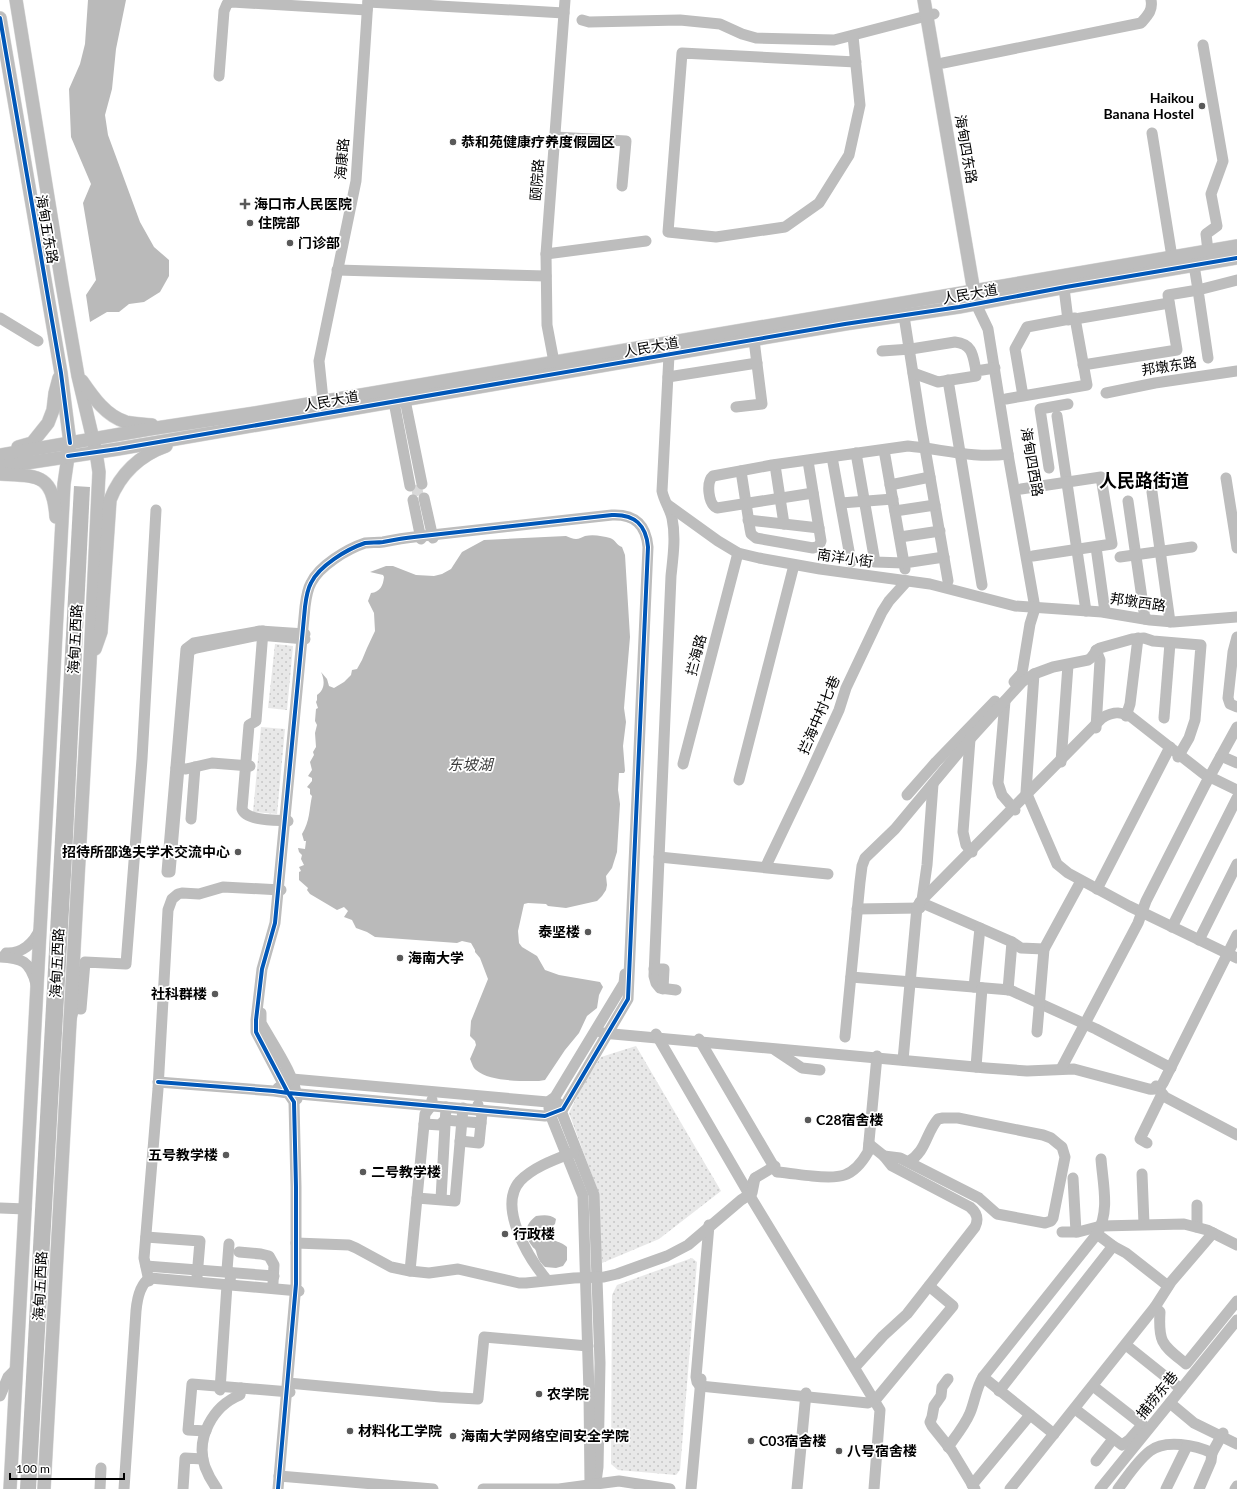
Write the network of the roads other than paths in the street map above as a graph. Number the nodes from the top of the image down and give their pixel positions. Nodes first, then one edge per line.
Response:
1 (16, 0) edge
2 (565, 0) edge
3 (924, 0) edge
4 (932, 0) edge
5 (1153, 0) edge
6 (368, 4) edge
7 (564, 14) junction
8 (931, 15) junction
9 (0, 18) edge
10 (582, 20) dead end
11 (853, 36) junction
12 (769, 38) junction
13 (1203, 45) dead end
14 (768, 57) junction
15 (856, 62) junction
16 (943, 63) junction
17 (219, 76) dead end
18 (1152, 133) dead end
19 (555, 137) junction
20 (622, 186) dead end
21 (646, 241) dead end
22 (1237, 246) edge
23 (1208, 251) junction
24 (546, 254) junction
25 (1172, 257) junction
26 (1237, 258) edge
27 (1194, 265) junction
28 (338, 270) junction
29 (546, 276) junction
30 (1237, 280) edge
31 (1064, 288) junction
32 (978, 290) junction
33 (1198, 290) junction
34 (980, 303) junction
35 (1169, 303) junction
36 (904, 316) junction
37 (0, 318) edge
38 (1071, 319) junction
39 (754, 340) junction
40 (38, 341) dead end
41 (909, 349) junction
42 (882, 351) dead end
43 (669, 355) junction
44 (1208, 358) dead end
45 (554, 362) junction
46 (757, 363) junction
47 (1083, 366) junction
48 (995, 368) junction
49 (976, 371) junction
50 (1237, 371) edge
51 (61, 373) junction
52 (913, 373) junction
53 (78, 376) junction
54 (668, 377) junction
55 (948, 380) junction
56 (1106, 393) dead end
57 (1023, 396) junction
58 (1006, 399) junction
59 (400, 401) junction
60 (1068, 404) dead end
61 (324, 407) junction
62 (736, 407) dead end
63 (1042, 423) junction
64 (167, 426) junction
65 (183, 437) junction
66 (93, 439) junction
67 (925, 448) junction
68 (69, 450) junction
69 (884, 450) junction
70 (96, 452) junction
71 (856, 453) junction
72 (961, 454) junction
73 (1008, 454) junction
74 (0, 455) edge
75 (832, 457) junction
76 (808, 461) junction
77 (775, 465) junction
78 (0, 467) edge
79 (1050, 468) dead end
80 (741, 471) junction
81 (0, 474) edge
82 (930, 478) junction
83 (1226, 478) dead end
84 (1067, 482) junction
85 (416, 485) tunnel mouth
86 (890, 485) junction
87 (1021, 489) junction
88 (1152, 492) dead end
89 (814, 493) junction
90 (780, 499) junction
91 (893, 499) junction
92 (1128, 501) dead end
93 (419, 502) tunnel mouth
94 (864, 502) junction
95 (665, 503) junction
96 (841, 503) junction
97 (746, 504) junction
98 (935, 505) junction
99 (156, 510) dead end
100 (895, 511) junction
101 (748, 520) junction
102 (784, 524) junction
103 (819, 528) junction
104 (940, 531) junction
105 (426, 537) junction
106 (900, 538) junction
107 (1236, 541) edge
108 (1096, 546) junction
109 (1192, 547) dead end
110 (1077, 549) junction
111 (1160, 551) junction
112 (738, 553) junction
113 (1136, 555) junction
114 (1033, 556) junction
115 (944, 557) junction
116 (1120, 557) dead end
117 (851, 562) dead end
118 (794, 565) junction
119 (904, 566) junction
120 (907, 581) junction
121 (948, 581) dead end
122 (982, 585) dead end
123 (1039, 608) junction
124 (1086, 610) junction
125 (1105, 612) junction
126 (1237, 617) edge
127 (1145, 619) junction
128 (1170, 622) junction
129 (265, 633) junction
130 (304, 637) junction
131 (1237, 637) edge
132 (1138, 638) junction
133 (1170, 643) junction
134 (1096, 650) junction
135 (90, 662) junction
136 (1068, 665) junction
137 (1034, 674) junction
138 (54, 678) junction
139 (1005, 701) junction
140 (1237, 707) edge
141 (1126, 715) junction
142 (1164, 718) dead end
143 (1096, 727) junction
144 (1237, 727) edge
145 (1235, 737) edge
146 (970, 740) junction
147 (1170, 749) junction
148 (1224, 755) junction
149 (1179, 756) junction
150 (1237, 760) edge
151 (1061, 761) junction
152 (1237, 763) edge
153 (683, 764) dead end
154 (196, 766) junction
155 (248, 766) junction
156 (177, 768) junction
157 (1211, 779) junction
158 (739, 780) dead end
159 (933, 784) junction
160 (1237, 790) edge
161 (1237, 794) edge
162 (907, 795) dead end
163 (1027, 796) junction
164 (1237, 798) edge
165 (1014, 809) junction
166 (191, 819) dead end
167 (286, 819) junction
168 (971, 852) junction
169 (659, 857) junction
170 (1237, 864) edge
171 (766, 866) junction
172 (828, 874) dead end
173 (1081, 881) junction
174 (1097, 889) junction
175 (279, 892) junction
176 (920, 904) junction
177 (858, 909) junction
178 (1143, 913) junction
179 (41, 926) junction
180 (1172, 927) junction
181 (980, 928) junction
182 (1237, 929) edge
183 (1237, 935) edge
184 (1199, 940) junction
185 (1012, 942) junction
186 (1044, 949) junction
187 (0, 952) edge
188 (1230, 954) edge
189 (0, 957) edge
190 (851, 977) junction
191 (912, 982) junction
192 (978, 987) junction
193 (37, 989) junction
194 (676, 990) dead end
195 (1008, 990) junction
196 (1039, 1003) junction
197 (1086, 1025) junction
198 (69, 1028) junction
199 (596, 1031) junction
200 (609, 1032) junction
201 (1037, 1032) dead end
202 (659, 1036) junction
203 (845, 1036) dead end
204 (700, 1040) junction
205 (771, 1047) junction
206 (877, 1057) junction
207 (905, 1058) junction
208 (976, 1065) junction
209 (1064, 1067) junction
210 (1170, 1067) junction
211 (820, 1070) dead end
212 (160, 1082) junction
213 (287, 1088) junction
214 (1159, 1090) junction
215 (432, 1091) junction
216 (479, 1096) junction
217 (552, 1099) junction
218 (431, 1106) junction
219 (446, 1107) junction
220 (463, 1108) junction
221 (478, 1110) junction
222 (556, 1112) junction
223 (445, 1120) junction
224 (462, 1122) junction
225 (481, 1123) junction
226 (424, 1124) junction
227 (1237, 1135) edge
228 (460, 1142) junction
229 (1148, 1143) dead end
230 (869, 1144) junction
231 (578, 1151) junction
232 (567, 1155) junction
233 (884, 1156) junction
234 (1101, 1160) dead end
235 (908, 1162) junction
236 (774, 1166) junction
237 (1142, 1174) dead end
238 (1073, 1178) dead end
239 (750, 1192) junction
240 (417, 1198) junction
241 (441, 1200) junction
242 (1197, 1206) dead end
243 (0, 1208) edge
244 (25, 1213) junction
245 (0, 1214) edge
246 (997, 1214) junction
247 (977, 1215) junction
248 (711, 1223) junction
249 (1144, 1224) junction
250 (1197, 1227) junction
251 (1099, 1230) junction
252 (1062, 1232) dead end
253 (1076, 1232) junction
254 (1213, 1233) junction
255 (147, 1237) junction
256 (298, 1243) junction
257 (229, 1244) dead end
258 (1237, 1245) edge
259 (1113, 1246) junction
260 (239, 1252) dead end
261 (148, 1266) junction
262 (197, 1270) junction
263 (410, 1271) junction
264 (231, 1273) junction
265 (274, 1276) junction
266 (591, 1277) junction
267 (150, 1280) junction
268 (547, 1280) junction
269 (196, 1284) junction
270 (226, 1286) junction
271 (929, 1286) junction
272 (1168, 1286) junction
273 (273, 1290) junction
274 (297, 1292) junction
275 (1237, 1301) edge
276 (1155, 1307) junction
277 (1237, 1320) edge
278 (1126, 1345) junction
279 (588, 1346) junction
280 (1188, 1363) junction
281 (856, 1366) junction
282 (17, 1368) junction
283 (1197, 1370) junction
284 (983, 1377) junction
285 (948, 1379) dead end
286 (702, 1383) junction
287 (1094, 1386) junction
288 (218, 1388) junction
289 (1181, 1389) junction
290 (240, 1390) junction
291 (289, 1390) junction
292 (999, 1391) junction
293 (800, 1395) junction
294 (876, 1395) junction
295 (0, 1396) edge
296 (1171, 1402) junction
297 (1075, 1408) junction
298 (1030, 1415) junction
299 (1145, 1427) junction
300 (206, 1431) junction
301 (1054, 1434) junction
302 (1222, 1434) junction
303 (1114, 1439) junction
304 (1237, 1440) edge
305 (1237, 1444) edge
306 (1187, 1446) junction
307 (948, 1447) junction
308 (1212, 1453) junction
309 (203, 1459) junction
310 (1096, 1461) dead end
311 (101, 1468) dead end
312 (281, 1481) edge
313 (1237, 1486) edge
314 (593, 1487) edge
315 (974, 1487) edge
316 (10, 1489) edge
317 (44, 1489) edge
318 (100, 1489) edge
319 (125, 1489) edge
320 (183, 1489) edge
321 (217, 1489) edge
322 (394, 1489) edge
323 (433, 1489) edge
324 (483, 1489) edge
325 (609, 1489) edge
326 (624, 1489) edge
327 (670, 1489) edge
328 (692, 1489) edge
329 (695, 1489) edge
330 (797, 1489) edge
331 (874, 1489) edge
332 (878, 1489) edge
333 (1010, 1489) edge
334 (1100, 1489) edge
335 (1118, 1489) edge
336 (1166, 1489) edge
337 (1198, 1489) edge
338 (1235, 1489) edge

1 - 53 main road, 海甸五东路
2 - 7 street, 颐院路
3 - 8 main road, 海甸四东路
4 - 8 main road, 海甸四东路
5 - 16 street
6 - 7 street
6 - 17 street
6 - 28 street, 海康路
7 - 19 street, 颐院路
8 - 11 street
8 - 16 main road, 海甸四东路
8 - 32 main road, 海甸四东路
9 - 51 main road, 海甸五东路
10 - 12 street
11 - 12 street
11 - 15 street
12 - 14 street
13 - 23 street
14 - 15 street
14 - 15 street
16 - 32 main road, 海甸四东路
18 - 25 street
19 - 20 street
19 - 24 street, 颐院路
21 - 24 street
22 - 23 main road, 人民大道
23 - 25 main road, 人民大道
24 - 29 street, 颐院路
25 - 32 main road, 人民大道
26 - 27 main road, 人民大道
27 - 31 main road, 人民大道
27 - 33 street
28 - 29 street
28 - 61 street, 海康路
29 - 45 street, 颐院路
30 - 33 street
31 - 34 main road, 人民大道
31 - 38 street
32 - 34 main road, 海甸四东路
32 - 45 main road, 人民大道
33 - 35 street
33 - 44 street
34 - 36 main road, 人民大道
34 - 48 street, 海甸四西路
34 - 58 street, 海甸四西路
35 - 38 street
35 - 47 street
36 - 39 main road, 人民大道
36 - 41 street
37 - 40 street
38 - 47 street
38 - 57 street
39 - 43 main road, 人民大道
39 - 46 street
41 - 42 street
41 - 49 street
41 - 52 street
43 - 54 street
43 - 59 main road, 人民大道
45 - 61 main road, 人民大道
46 - 54 street
46 - 62 street
47 - 57 street
48 - 49 street
48 - 73 street, 海甸四西路
49 - 55 street
50 - 56 street, 邦墩东路
51 - 68 main road, 海甸五东路
51 - 74 main road
52 - 55 street
52 - 67 street
53 - 64 main road
53 - 66 main road, 海甸五东路
54 - 95 street
55 - 72 street
57 - 58 street
58 - 87 street, 海甸四西路
59 - 61 main road, 人民大道
59 - 85 street
60 - 63 street
61 - 64 main road, 人民大道
61 - 65 main road, 人民大道
63 - 79 street
63 - 84 street
64 - 66 main road, 人民大道
65 - 70 main road, 人民大道
65 - 135 main road
66 - 68 main road, 人民大道
66 - 70 main road, 海甸五西路
67 - 69 street
67 - 72 street
67 - 82 street
68 - 70 main road, 人民大道
68 - 74 main road, 人民大道
68 - 78 main road, 人民大道
68 - 138 main road, 海甸五西路
69 - 71 street
69 - 86 street
70 - 135 main road, 海甸五西路
71 - 75 street
71 - 94 street
72 - 73 street
72 - 122 street
73 - 123 street, 海甸四西路
75 - 76 street
75 - 96 street
76 - 77 street
76 - 89 street
77 - 80 street
77 - 90 street
80 - 97 street
80 - 97 street
81 - 138 main road
82 - 86 street
82 - 98 street
83 - 107 street
84 - 87 street
84 - 108 street
84 - 110 street
86 - 91 street
87 - 114 street, 海甸四西路
88 - 111 street
89 - 90 street
89 - 103 street
90 - 97 street
90 - 102 street
91 - 94 street
91 - 100 street
92 - 113 street
93 - 105 street
94 - 96 street
94 - 119 street
95 - 112 street, 南洋小街
95 - 169 street
96 - 117 street
97 - 101 street
98 - 100 street
98 - 104 street
99 - 198 street
100 - 106 street
101 - 102 street
101 - 103 street
102 - 103 street
104 - 106 street
104 - 115 street
105 - 130 street
105 - 199 street
105 - 200 street
106 - 119 street
108 - 110 street
108 - 125 street
109 - 111 street
110 - 114 street
110 - 124 street
111 - 113 street
111 - 128 street
112 - 118 street, 南洋小街
112 - 153 street, 拦海路
113 - 116 street
113 - 127 street
114 - 123 street, 海甸四西路
115 - 119 street
115 - 121 street
118 - 120 street, 南洋小街
118 - 158 street
120 - 123 street, 南洋小街
120 - 171 street, 拦海中村七巷
123 - 124 street, 邦墩西路
123 - 162 street
124 - 125 street, 邦墩西路
125 - 127 street, 邦墩西路
126 - 128 street, 邦墩西路
127 - 128 street, 邦墩西路
129 - 130 street
129 - 155 street
129 - 156 street
130 - 167 street
131 - 140 street
132 - 133 street
132 - 134 street
132 - 141 street
133 - 142 street
133 - 149 street
134 - 136 street
134 - 143 street
135 - 198 main road, 海甸五西路
136 - 137 street
136 - 151 street
137 - 139 street
137 - 163 street
138 - 179 main road, 海甸五西路
139 - 146 street
139 - 165 street
141 - 143 street
141 - 147 street
143 - 151 street
144 - 145 street
145 - 148 street
146 - 159 street
146 - 168 street
147 - 149 street
147 - 174 street
148 - 150 street
148 - 152 street
148 - 157 street
149 - 157 street
151 - 163 street
154 - 155 street
154 - 156 street
154 - 166 street
155 - 167 street
156 - 156 street
157 - 160 street
157 - 161 street
157 - 178 street
159 - 176 street
159 - 177 street
163 - 165 street
163 - 173 street
164 - 180 street
165 - 168 street
167 - 175 street
168 - 176 street
169 - 171 street
169 - 194 street
170 - 184 street
171 - 172 street
173 - 174 street
173 - 186 street
174 - 178 street
175 - 212 street
175 - 213 street
176 - 177 street
176 - 181 street
176 - 191 street
177 - 190 street
178 - 180 street
178 - 197 street
179 - 187 street
179 - 193 main road, 海甸五西路
180 - 184 street
181 - 185 street
181 - 192 street
182 - 188 street
183 - 188 street
184 - 188 street
185 - 186 street
185 - 195 street
186 - 196 street
188 - 210 street
189 - 193 street
190 - 191 street
190 - 203 street
191 - 192 street
191 - 207 street
192 - 195 street
192 - 208 street
193 - 244 main road, 海甸五西路
195 - 196 street
196 - 197 street
196 - 201 street
197 - 209 street
197 - 210 street
198 - 317 main road, 海甸五西路
199 - 200 street
199 - 217 street
200 - 202 street
200 - 222 street
202 - 204 street
202 - 239 street
204 - 205 street
204 - 236 street
205 - 206 street
205 - 211 street
206 - 207 street
206 - 230 street
207 - 208 street
208 - 209 street
209 - 214 street
210 - 214 street
212 - 213 street
212 - 255 street
213 - 215 street
213 - 218 street
213 - 256 street
214 - 227 street
214 - 229 street
215 - 216 street
215 - 218 street
216 - 217 street
216 - 221 street
217 - 222 street
218 - 219 street
218 - 226 street
219 - 220 street
219 - 223 street
220 - 221 street
220 - 224 street
221 - 222 street
221 - 225 street
222 - 231 street
222 - 232 street
223 - 224 street
223 - 226 street
223 - 241 street
224 - 225 street
224 - 228 street
225 - 228 street
226 - 240 street
228 - 241 street
230 - 233 street
230 - 236 street
231 - 232 street
231 - 266 street
232 - 266 street
232 - 268 street
233 - 235 street
233 - 247 street
234 - 251 street
235 - 246 street
235 - 246 street
236 - 239 street
237 - 249 street
238 - 253 street
239 - 248 street
239 - 281 street
240 - 241 street
240 - 263 street
242 - 250 street
243 - 244 street
244 - 245 street
244 - 282 main road, 海甸五西路
246 - 247 street
247 - 271 street
248 - 266 street
248 - 286 street
249 - 250 street
249 - 251 street
250 - 254 street
251 - 253 street
251 - 259 street
251 - 284 street
252 - 253 street
254 - 258 street
254 - 272 street
255 - 261 street
255 - 262 street
256 - 263 street
256 - 274 street
257 - 264 street
259 - 272 street
259 - 292 street
260 - 265 street
261 - 262 street
261 - 267 street
262 - 264 street
262 - 269 street
263 - 268 street
264 - 265 street
264 - 270 street
265 - 273 street
266 - 268 street
266 - 279 street
266 - 314 street
267 - 269 street
267 - 319 street
269 - 270 street
270 - 273 street
270 - 288 street
271 - 281 street
271 - 294 street
272 - 276 street
273 - 274 street
274 - 291 street
275 - 280 street
276 - 278 street
276 - 280 street
277 - 283 street, 捕捞东巷
278 - 287 street
278 - 289 street
279 - 291 street
279 - 314 street
280 - 283 street
281 - 294 street
282 - 295 street
282 - 316 main road, 海甸五西路
283 - 289 street, 捕捞东巷
284 - 292 street
284 - 307 street
285 - 307 street
286 - 293 street
286 - 328 street
286 - 329 street
287 - 297 street
287 - 299 street
288 - 290 street
288 - 300 street
289 - 296 street, 捕捞东巷
290 - 291 street
290 - 300 street
291 - 312 street
292 - 298 street
293 - 294 street
293 - 330 street
294 - 331 street
294 - 332 street
296 - 299 street, 捕捞东巷
296 - 302 street
297 - 301 street
297 - 303 street
298 - 301 street
298 - 315 street
299 - 303 street
299 - 334 street, 捕捞东巷
300 - 309 street
301 - 333 street
302 - 304 street
302 - 305 street
302 - 308 street
303 - 310 street
306 - 308 street
306 - 335 street
306 - 336 street
307 - 315 street
308 - 337 street
309 - 320 street
309 - 321 street
311 - 318 street
312 - 322 street
312 - 323 street
313 - 338 street
314 - 324 street
314 - 327 street
325 - 326 street

